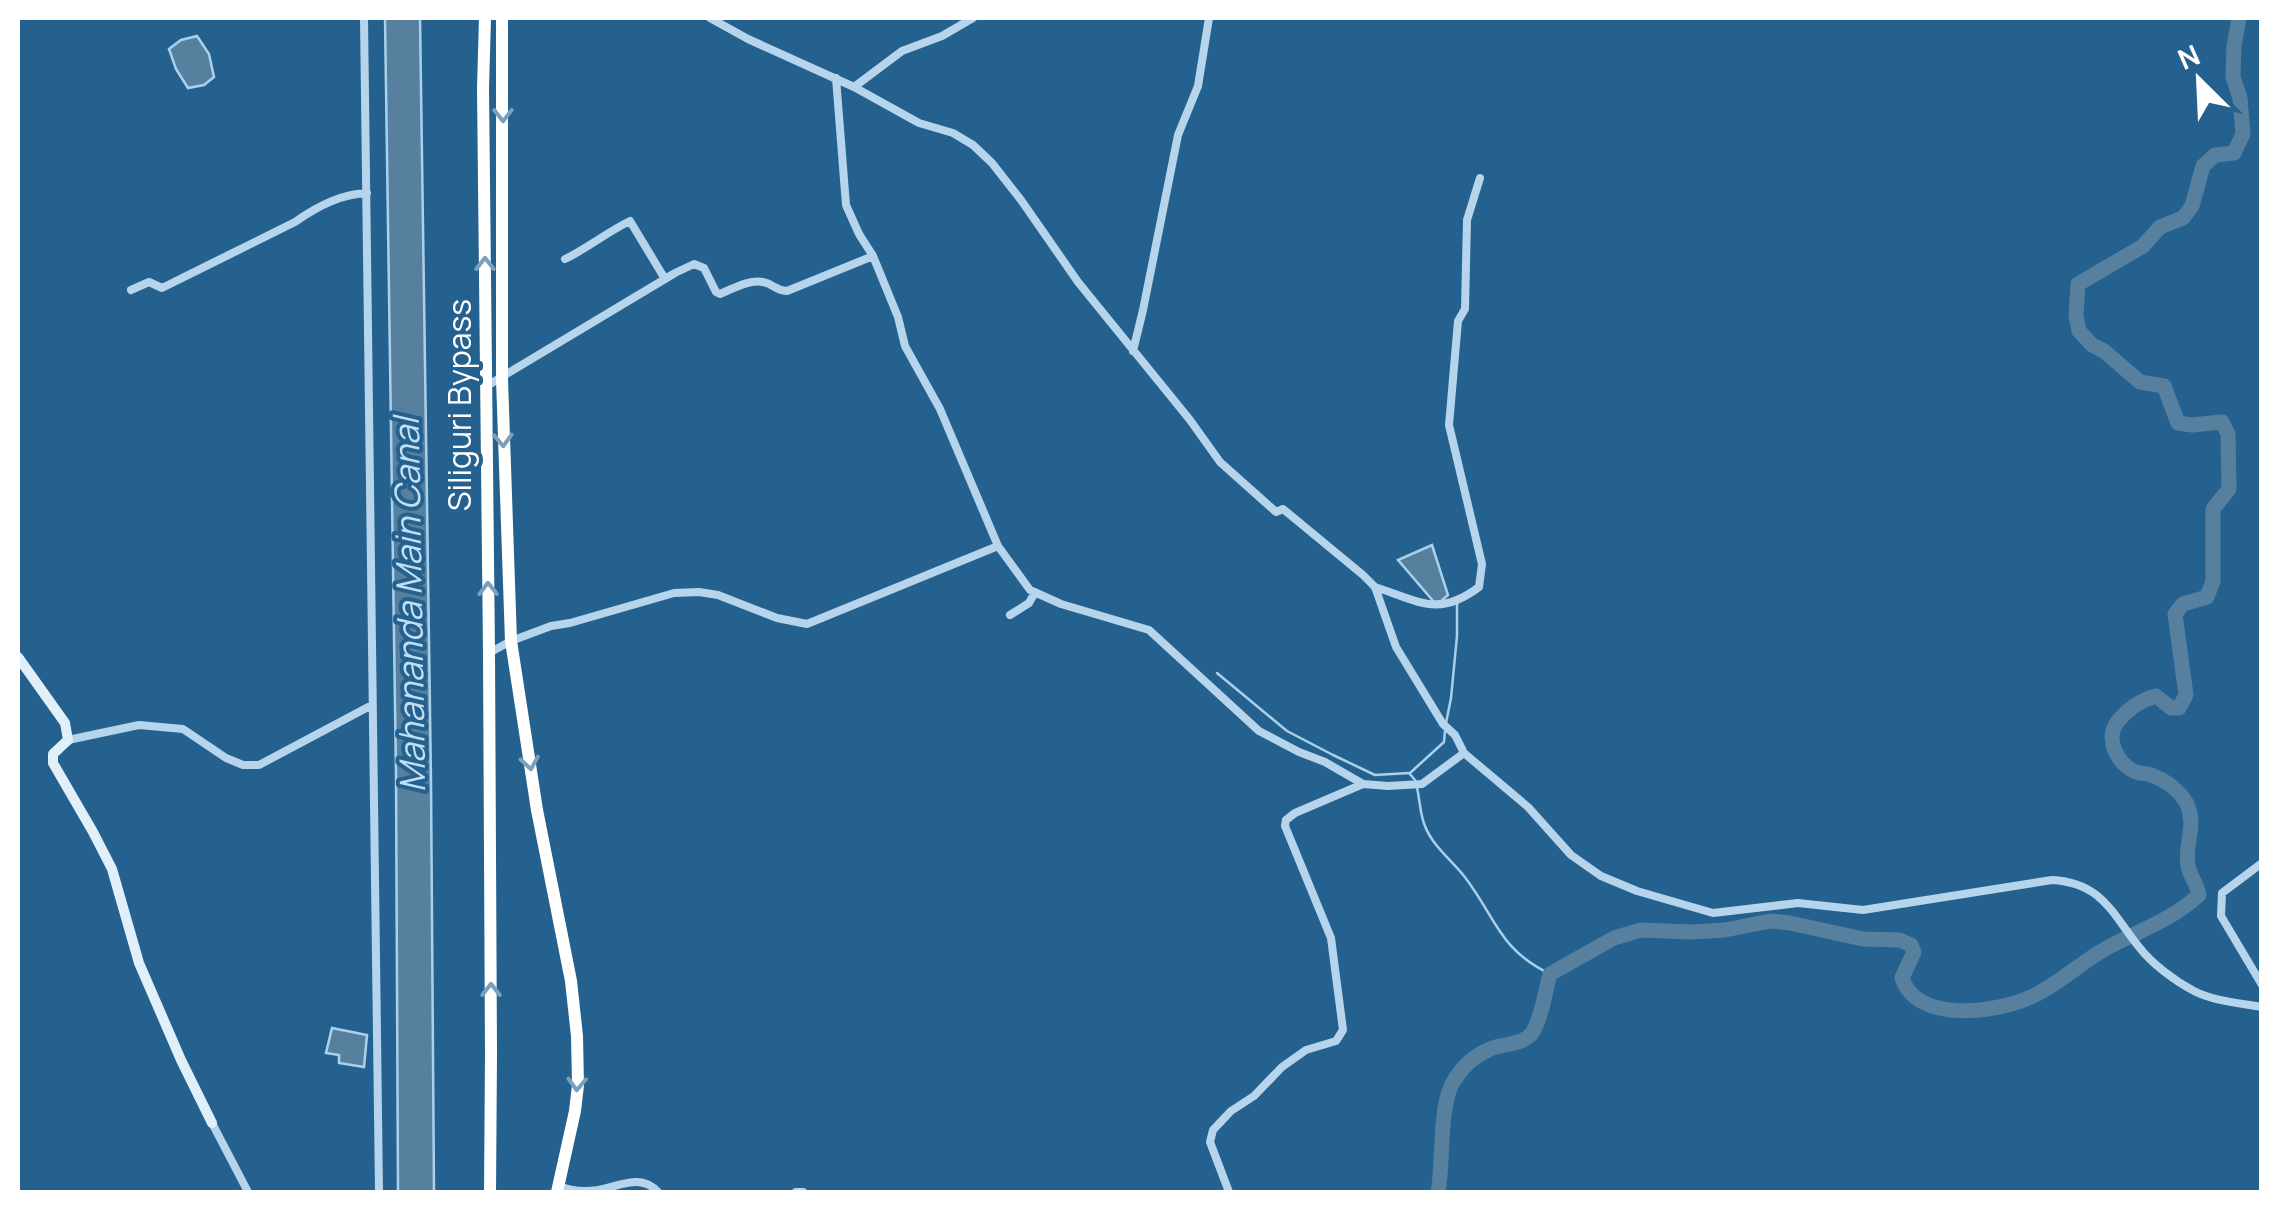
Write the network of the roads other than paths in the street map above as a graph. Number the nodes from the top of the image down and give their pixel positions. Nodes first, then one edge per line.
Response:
1 (364, 18) edge
2 (485, 18) edge
3 (502, 18) edge
4 (710, 18) edge
5 (973, 18) edge
6 (1209, 18) edge
7 (836, 78) junction
8 (854, 87) junction
9 (1480, 178) dead end
10 (367, 194) junction
11 (873, 256) junction
12 (565, 259) dead end
13 (664, 280) junction
14 (131, 290) dead end
15 (1133, 351) junction
16 (502, 379) junction
17 (486, 387) junction
18 (998, 546) junction
19 (1375, 587) junction
20 (1035, 592) junction
21 (1010, 615) dead end
22 (510, 641) junction
23 (489, 653) junction
24 (18, 657) edge
25 (372, 706) junction
26 (68, 740) junction
27 (1464, 753) junction
28 (1363, 784) junction
29 (2262, 863) edge
30 (2262, 985) edge
31 (2262, 1007) edge
32 (212, 1123) joint
33 (558, 1189) edge
34 (248, 1192) edge
35 (378, 1192) edge
36 (490, 1192) edge
37 (658, 1192) edge
38 (1229, 1192) edge

1 - 10 street
17 -> 2 highway, Siliguri Bypass
3 -> 16 highway
4 - 7 street
5 - 8 street
6 - 15 street
7 - 8 street
7 - 11 street
8 - 15 street
9 - 19 street
10 - 14 street
10 - 25 street
11 - 13 street
11 - 18 street
12 - 13 street
13 - 16 street
15 - 19 street
16 - 17 street
16 -> 22 highway
23 -> 17 highway, Siliguri Bypass
18 - 20 street
18 - 22 street
19 - 27 street
20 - 21 street
20 - 28 street
22 - 23 street
22 -> 33 highway
36 -> 23 highway, Siliguri Bypass
24 - 26 street
25 - 26 street
25 - 35 street
26 - 32 street
27 - 28 street
27 - 31 street
28 - 38 street
29 - 30 street
32 - 34 street
33 - 37 street

